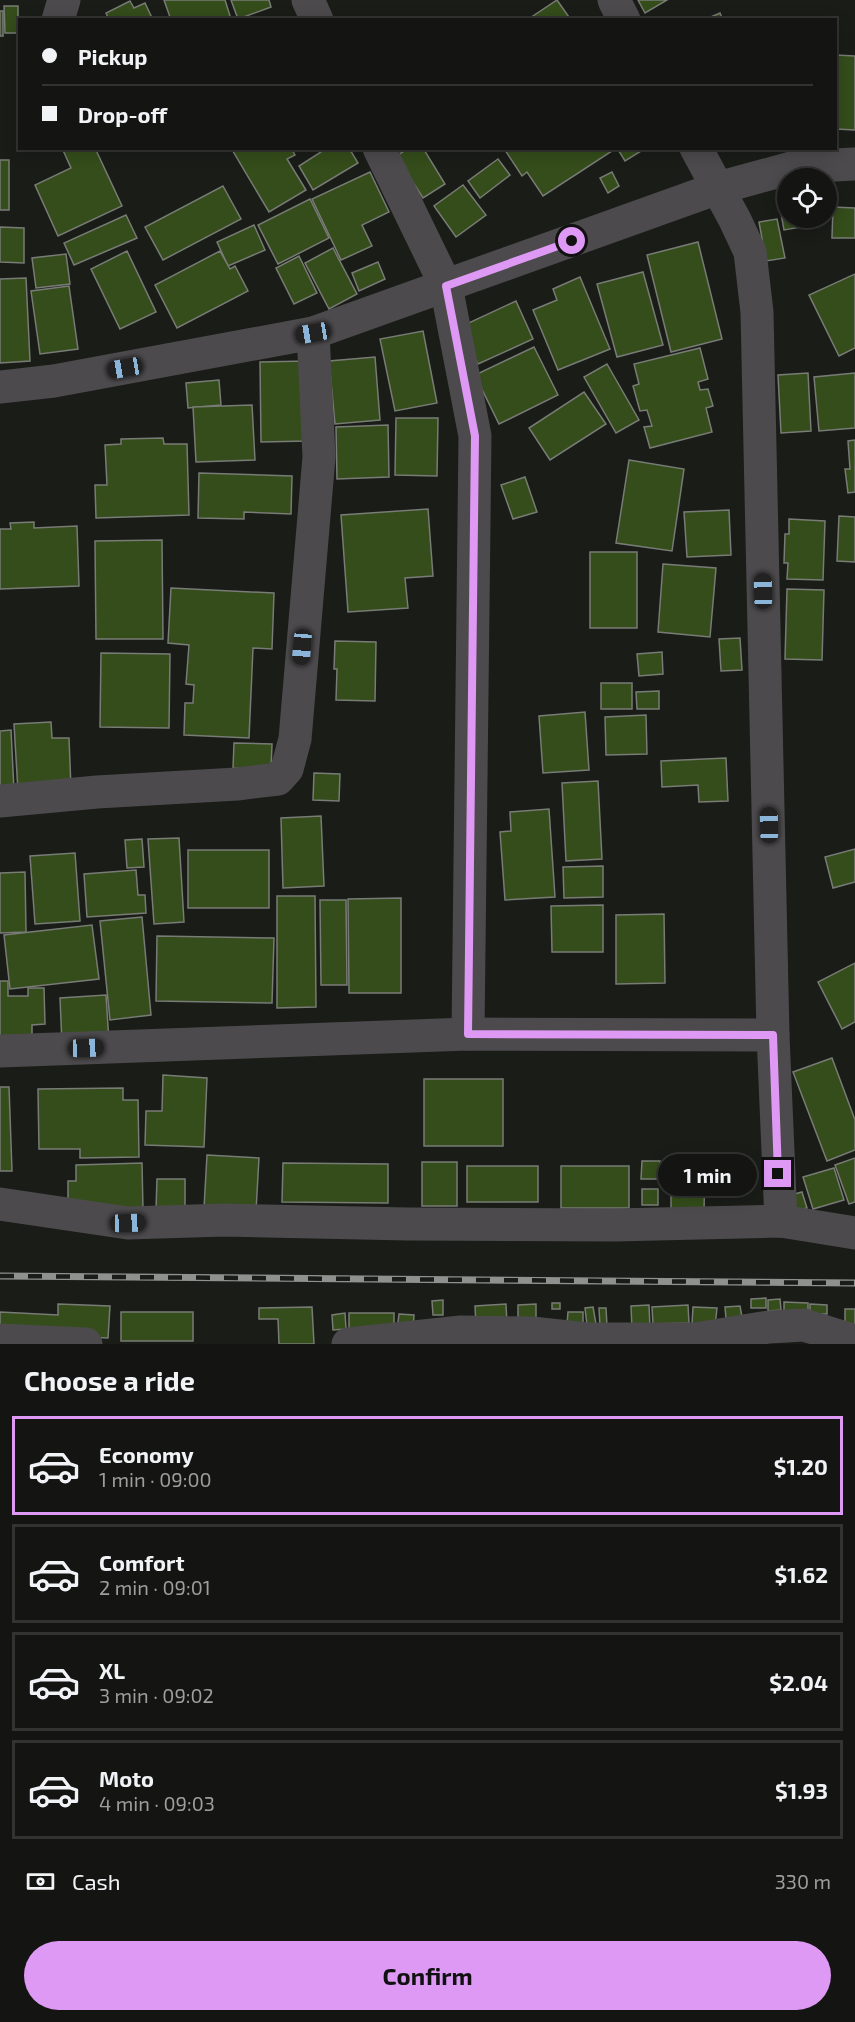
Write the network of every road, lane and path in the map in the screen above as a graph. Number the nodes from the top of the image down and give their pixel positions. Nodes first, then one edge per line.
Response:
1 (64, 0) edge
2 (308, 0) edge
3 (614, 0) edge
4 (59, 18) edge
5 (316, 18) edge
6 (623, 18) edge
7 (380, 150) edge
8 (697, 150) edge
9 (855, 164) edge
10 (718, 188) junction
11 (446, 286) junction
12 (313, 333) junction
13 (0, 387) edge
14 (0, 801) edge
15 (468, 1034) junction
16 (773, 1035) junction
17 (0, 1051) edge
18 (0, 1204) edge
19 (781, 1221) junction
20 (855, 1233) edge
21 (0, 1340) edge
22 (855, 1341) edge
23 (86, 1344) edge
24 (348, 1344) edge

1 - 4 street
2 - 5 street
3 - 6 street
7 - 11 street
8 - 10 street
9 - 10 street
10 - 11 street
10 - 16 street
11 - 12 street
11 - 15 street
12 - 13 street
12 - 14 street
15 - 16 street
15 - 17 street
16 - 19 street
18 - 19 street
19 - 20 street
21 - 23 street
22 - 24 street

